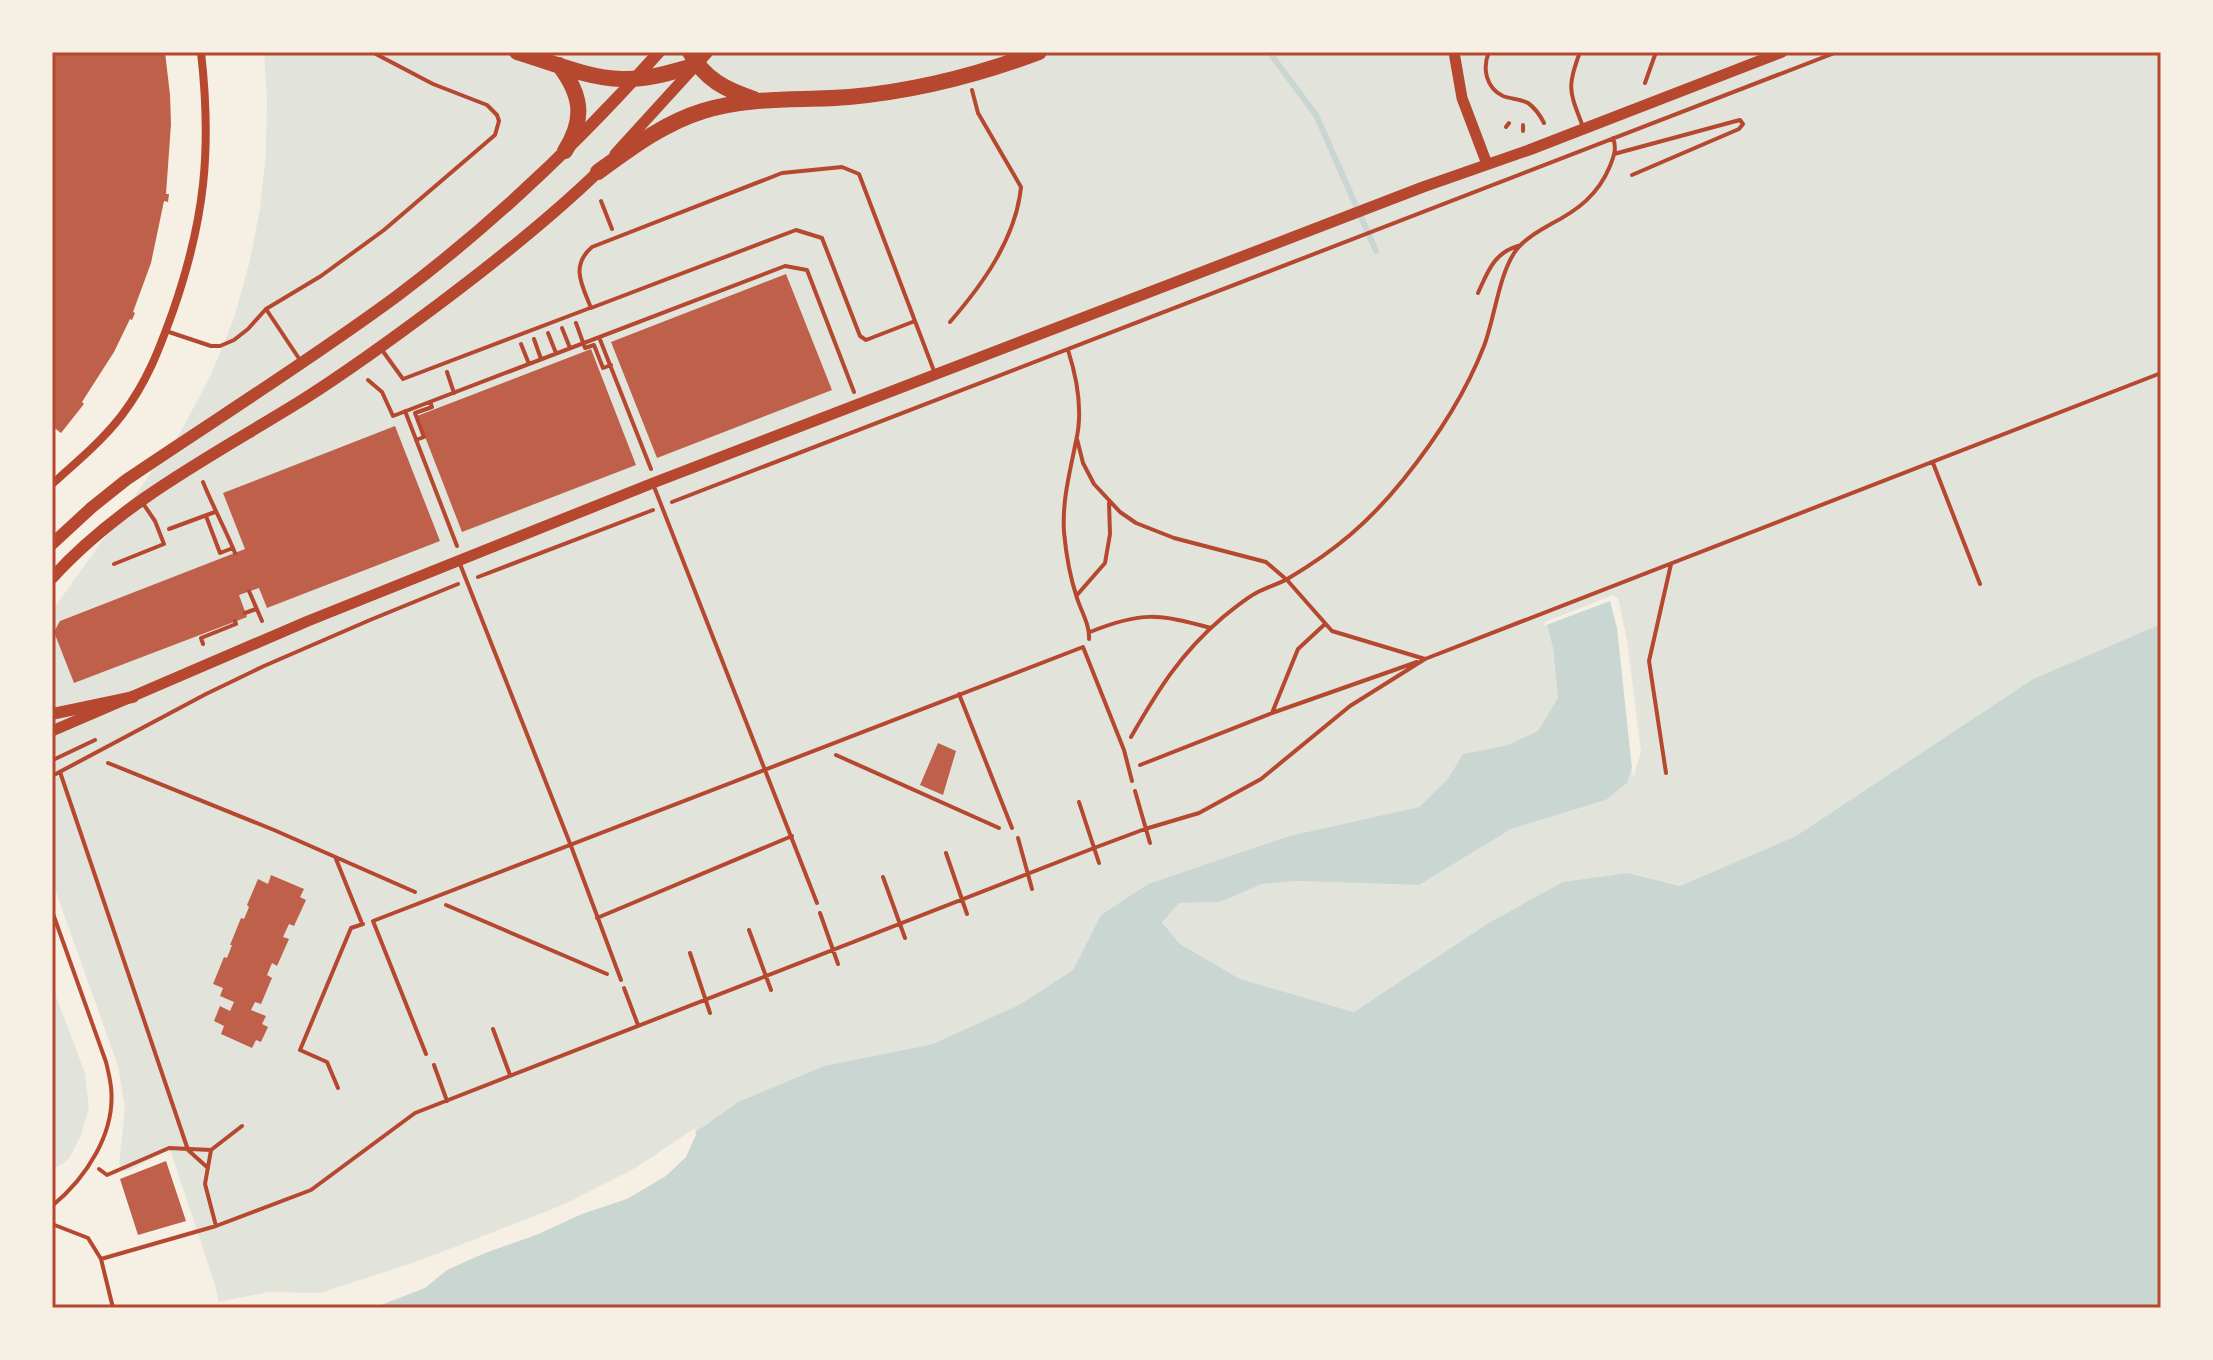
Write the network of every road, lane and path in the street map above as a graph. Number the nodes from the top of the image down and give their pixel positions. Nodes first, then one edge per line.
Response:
1 (201, 52) edge
2 (372, 52) edge
3 (517, 52) edge
4 (659, 52) edge
5 (1039, 52) edge
6 (1454, 52) edge
7 (1489, 52) edge
8 (1580, 52) edge
9 (1656, 52) edge
10 (1782, 52) edge
11 (1837, 52) edge
12 (698, 56) edge
13 (559, 65) junction
14 (635, 79) junction
15 (1645, 83) dead end
16 (760, 101) junction
17 (978, 113) dead end
18 (1544, 123) dead end
19 (1584, 129) junction
20 (1613, 138) junction
21 (565, 151) junction
22 (1614, 154) junction
23 (1487, 164) junction
24 (598, 172) junction
25 (1632, 175) dead end
26 (601, 201) dead end
27 (616, 238) junction
28 (1520, 245) junction
29 (1478, 293) dead end
30 (591, 308) junction
31 (266, 309) junction
32 (573, 315) junction
33 (559, 320) junction
34 (915, 321) junction
35 (950, 322) dead end
36 (545, 325) junction
37 (166, 331) junction
38 (530, 331) junction
39 (518, 335) junction
40 (599, 337) junction
41 (583, 343) junction
42 (381, 348) junction
43 (570, 348) junction
44 (1068, 349) junction
45 (556, 353) junction
46 (541, 359) junction
47 (302, 362) junction
48 (443, 364) junction
49 (529, 364) junction
50 (611, 365) junction
51 (935, 373) junction
52 (2161, 373) edge
53 (368, 380) dead end
54 (854, 392) dead end
55 (454, 393) junction
56 (430, 402) junction
57 (405, 411) junction
58 (1077, 439) junction
59 (416, 440) junction
60 (649, 462) dead end
61 (1933, 462) junction
62 (203, 482) dead end
63 (653, 483) junction
64 (52, 484) edge
65 (140, 500) junction
66 (1109, 501) junction
67 (663, 506) junction
68 (215, 512) junction
69 (206, 515) junction
70 (160, 532) junction
71 (52, 544) edge
72 (457, 546) dead end
73 (459, 562) junction
74 (114, 564) dead end
75 (1671, 564) junction
76 (52, 578) edge
77 (1287, 580) junction
78 (467, 581) junction
79 (1980, 584) dead end
80 (249, 591) dead end
81 (1077, 596) junction
82 (256, 609) junction
83 (245, 613) dead end
84 (235, 621) dead end
85 (262, 621) dead end
86 (1325, 624) junction
87 (1211, 628) junction
88 (1090, 632) junction
89 (203, 644) dead end
90 (1083, 647) junction
91 (1425, 659) junction
92 (959, 694) junction
93 (133, 697) junction
94 (1272, 713) junction
95 (52, 714) edge
96 (52, 731) edge
97 (95, 740) dead end
98 (820, 748) junction
99 (1124, 750) junction
100 (55, 759) dead end
101 (108, 763) dead end
102 (1130, 769) junction
103 (766, 770) junction
104 (59, 771) junction
105 (1666, 773) dead end
106 (52, 776) edge
107 (1132, 781) joint
108 (1079, 802) dead end
109 (1012, 828) dead end
110 (1145, 829) junction
111 (1004, 831) dead end
112 (1012, 834) dead end
113 (792, 836) junction
114 (1150, 843) dead end
115 (571, 846) junction
116 (1094, 848) junction
117 (946, 853) dead end
118 (1099, 863) dead end
119 (1028, 873) junction
120 (883, 877) dead end
121 (1032, 889) dead end
122 (431, 899) junction
123 (962, 899) junction
124 (817, 903) joint
125 (52, 911) edge
126 (967, 914) dead end
127 (597, 918) junction
128 (373, 921) junction
129 (899, 923) junction
130 (749, 930) dead end
131 (905, 938) dead end
132 (832, 949) junction
133 (690, 953) dead end
134 (838, 964) dead end
135 (766, 975) junction
136 (621, 980) junction
137 (771, 990) dead end
138 (706, 999) junction
139 (710, 1013) dead end
140 (638, 1025) junction
141 (493, 1029) dead end
142 (426, 1054) dead end
143 (434, 1065) dead end
144 (510, 1075) junction
145 (338, 1088) dead end
146 (447, 1101) junction
147 (242, 1126) dead end
148 (188, 1150) junction
149 (211, 1150) junction
150 (90, 1164) junction
151 (208, 1168) junction
152 (52, 1206) edge
153 (52, 1224) edge
154 (216, 1226) junction
155 (101, 1259) junction
156 (113, 1308) edge

1 - 37 street
2 - 31 lane
3 - 13 highway
4 - 14 main road
5 - 16 highway
6 - 23 street
7 - 18 path
8 - 19 lane
9 - 15 path
10 - 19 street
11 - 20 path
12 - 14 highway
12 - 16 highway
12 - 24 street
13 - 14 highway
13 - 21 highway
14 - 21 main road
16 - 24 highway
17 - 35 path
19 - 23 street
20 - 22 path
20 - 44 path
21 - 47 main road
22 - 25 path
22 - 28 path
23 - 51 street
24 - 42 main road
26 - 27 path
27 - 30 lane
27 - 34 lane
28 - 29 path
28 - 77 path
30 - 32 lane
30 - 34 lane
31 - 37 lane
31 - 47 lane
32 - 33 lane
32 - 41 path
33 - 36 lane
33 - 43 path
34 - 51 lane
36 - 38 lane
36 - 45 path
37 - 64 street
38 - 39 lane
38 - 46 path
39 - 48 lane
39 - 49 path
40 - 41 path
40 - 50 path
40 - 54 path
41 - 43 path
41 - 50 path
42 - 48 lane
42 - 65 main road
43 - 45 path
44 - 58 path
44 - 67 path
45 - 46 path
46 - 49 path
47 - 71 main road
48 - 55 path
49 - 55 path
50 - 60 path
51 - 63 street
52 - 61 path
53 - 57 path
55 - 56 path
56 - 57 path
56 - 59 path
57 - 59 path
58 - 66 path
58 - 81 path
59 - 72 path
61 - 75 path
61 - 79 path
62 - 68 path
63 - 67 lane
63 - 73 street
65 - 70 lane
65 - 76 main road
66 - 77 path
66 - 81 path
67 - 78 path
67 - 103 lane
68 - 69 path
68 - 69 path
69 - 70 path
70 - 74 lane
73 - 78 lane
73 - 93 street
75 - 91 path
75 - 105 path
77 - 86 path
77 - 87 path
78 - 104 path
78 - 115 lane
80 - 82 path
81 - 88 path
82 - 83 path
82 - 85 path
84 - 89 path
86 - 91 path
86 - 94 path
87 - 88 path
87 - 99 path
88 - 90 path
90 - 92 lane
90 - 99 lane
91 - 94 path
91 - 110 path
92 - 98 lane
92 - 109 lane
93 - 95 main road
93 - 96 street
94 - 102 path
97 - 100 path
98 - 103 lane
98 - 111 path
99 - 102 lane
101 - 122 path
102 - 107 lane
103 - 113 lane
103 - 115 lane
104 - 106 path
104 - 148 path
107 - 110 path
108 - 116 path
110 - 114 path
110 - 116 path
112 - 119 path
113 - 124 lane
113 - 127 lane
115 - 122 lane
115 - 127 lane
116 - 118 path
116 - 119 path
117 - 123 path
119 - 121 path
119 - 123 path
120 - 129 path
122 - 128 lane
122 - 136 path
123 - 126 path
123 - 129 path
124 - 132 path
125 - 150 lane
127 - 136 lane
128 - 142 lane
128 - 145 path
129 - 131 path
129 - 132 path
130 - 135 path
132 - 134 path
132 - 135 path
133 - 138 path
135 - 137 path
135 - 138 path
136 - 140 path
138 - 139 path
138 - 140 path
140 - 144 path
141 - 144 path
143 - 146 path
144 - 146 path
146 - 154 path
147 - 149 path
148 - 149 path
148 - 150 path
148 - 151 path
149 - 151 path
150 - 152 lane
151 - 154 path
153 - 155 path
154 - 155 path
155 - 156 path

